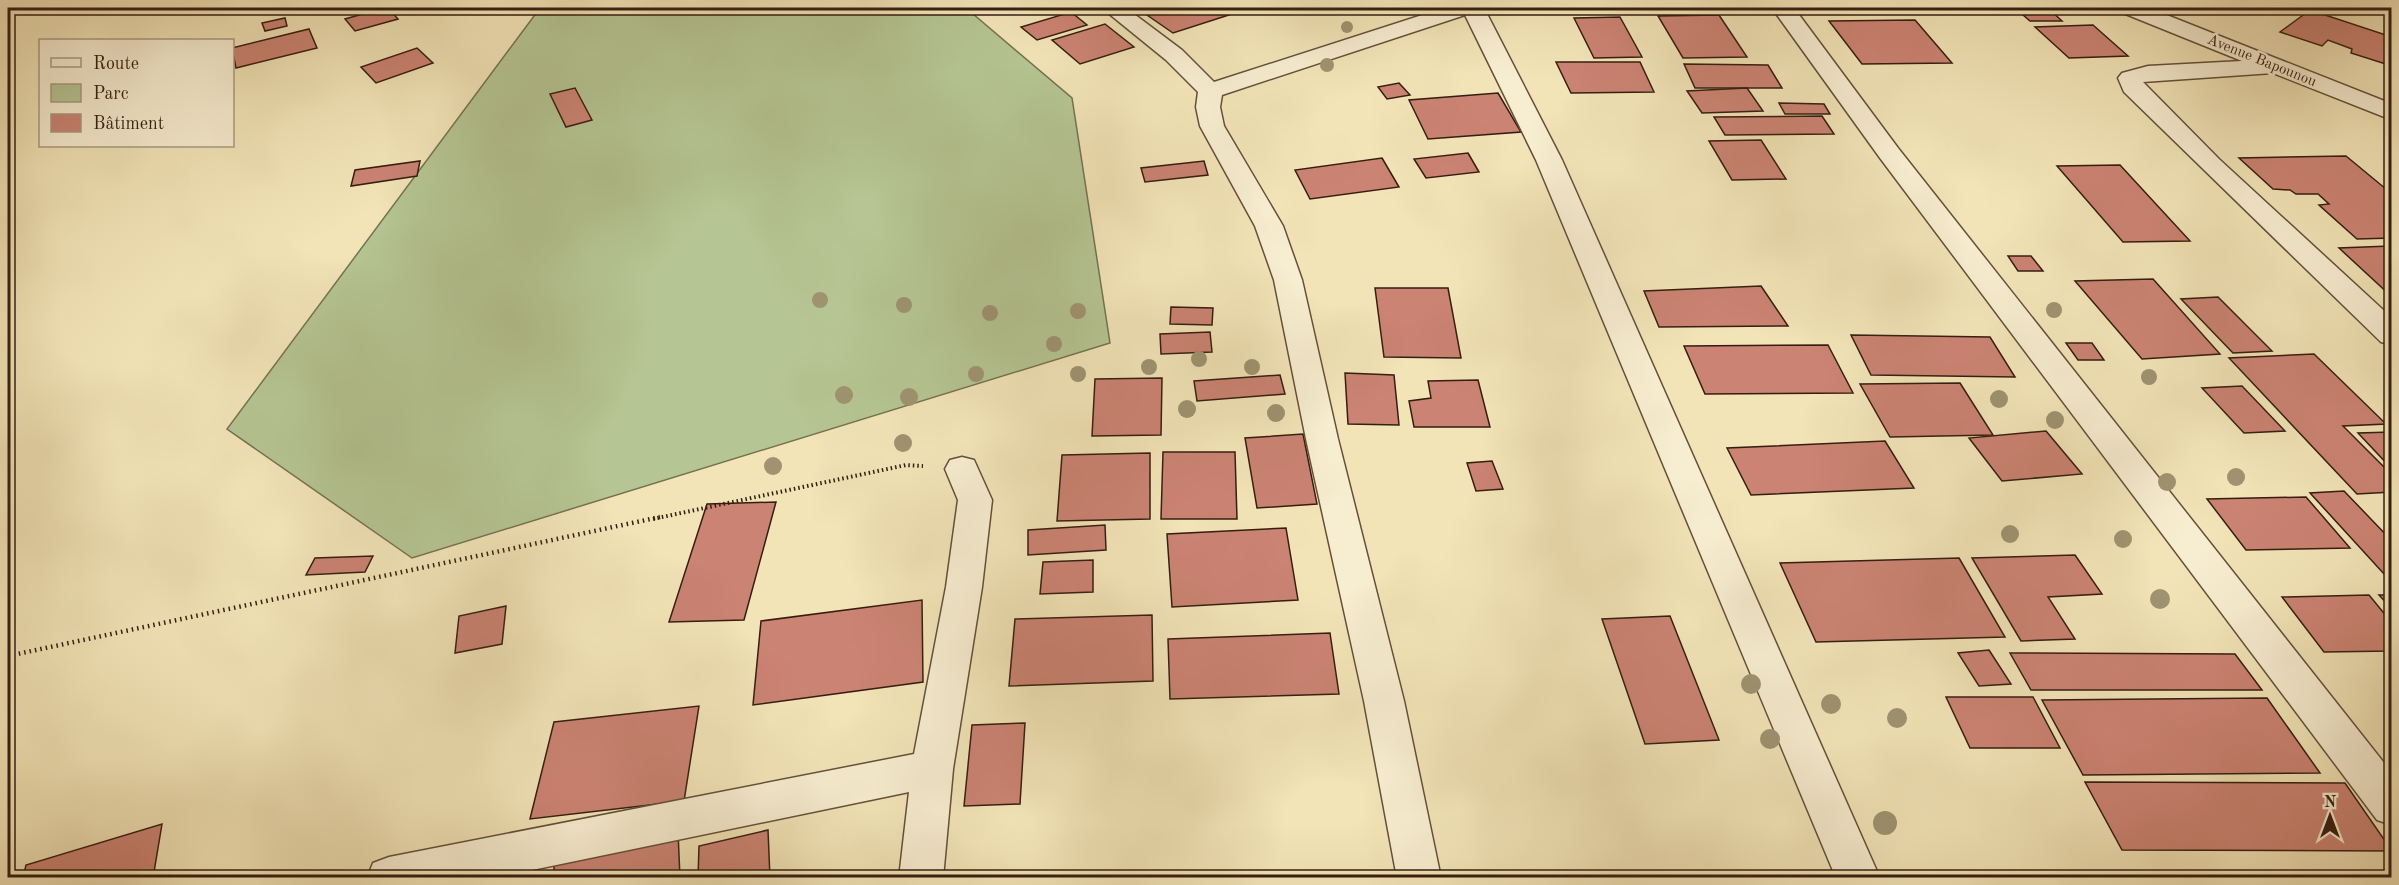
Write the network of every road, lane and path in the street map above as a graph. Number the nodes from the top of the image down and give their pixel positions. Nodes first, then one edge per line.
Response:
1 (1113, 8) edge
2 (1466, 8) edge
3 (1473, 8) edge
4 (1783, 8) edge
5 (2131, 8) edge
6 (2277, 66) junction
7 (1210, 91) junction
8 (2391, 113) edge
9 (2391, 335) edge
10 (962, 469) joint
11 (8, 656) edge
12 (932, 769) junction
13 (2391, 806) edge
14 (389, 878) edge
15 (921, 878) edge
16 (1419, 878) edge
17 (1858, 878) edge

1 - 7 street
2 - 7 street
3 - 17 street
4 - 13 street
5 - 6 street, Avenue Bapounou
6 - 8 street, Avenue Bapounou
6 - 9 street
7 - 16 street
10 - 11 path
10 - 12 street
12 - 14 street
12 - 15 street

